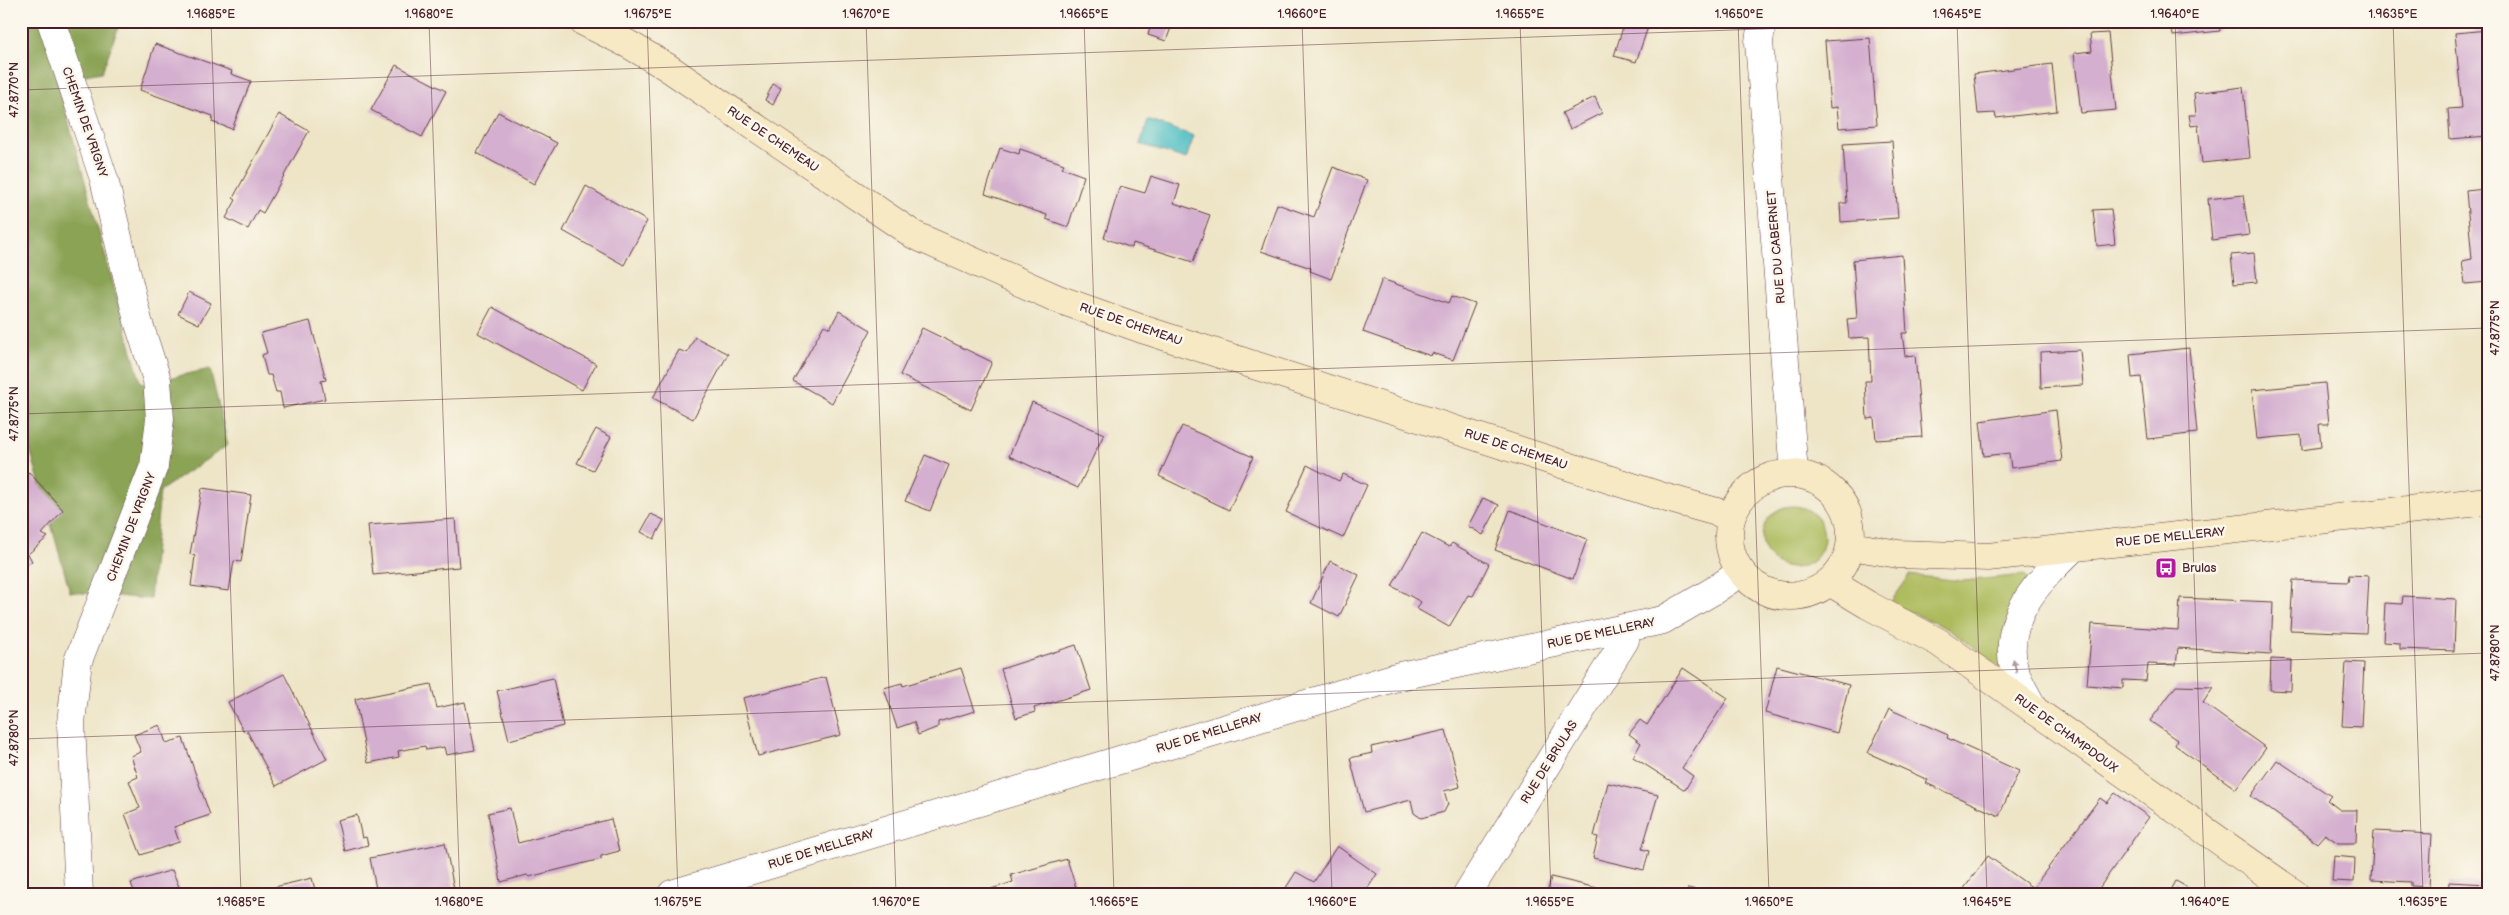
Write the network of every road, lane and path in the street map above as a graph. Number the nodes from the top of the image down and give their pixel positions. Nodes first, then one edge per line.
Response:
1 (51, 21) edge
2 (582, 21) edge
3 (1762, 21) edge
4 (1794, 473) junction
5 (2488, 501) edge
6 (1731, 516) junction
7 (1851, 546) junction
8 (2073, 548) junction
9 (1741, 572) junction
10 (1830, 582) junction
11 (1623, 628) junction
12 (2034, 710) junction
13 (79, 894) edge
14 (672, 894) edge
15 (1467, 894) edge
16 (2295, 894) edge

1 - 13 street, CHEMIN DE VRIGNY
2 - 6 street, RUE DE CHEMEAU
3 - 4 street, RUE DU CABERNET
4 - 6 street
4 - 7 street
5 - 8 street, RUE DE MELLERAY
6 - 9 street
7 - 8 street, RUE DE MELLERAY
7 - 10 street
12 -> 8 street
9 - 10 street
9 - 11 street, RUE DE MELLERAY
10 - 12 street, RUE DE CHAMPDOUX
11 - 14 street, RUE DE MELLERAY
11 - 15 street, RUE DE BRULAS
12 - 16 street, RUE DE CHAMPDOUX

